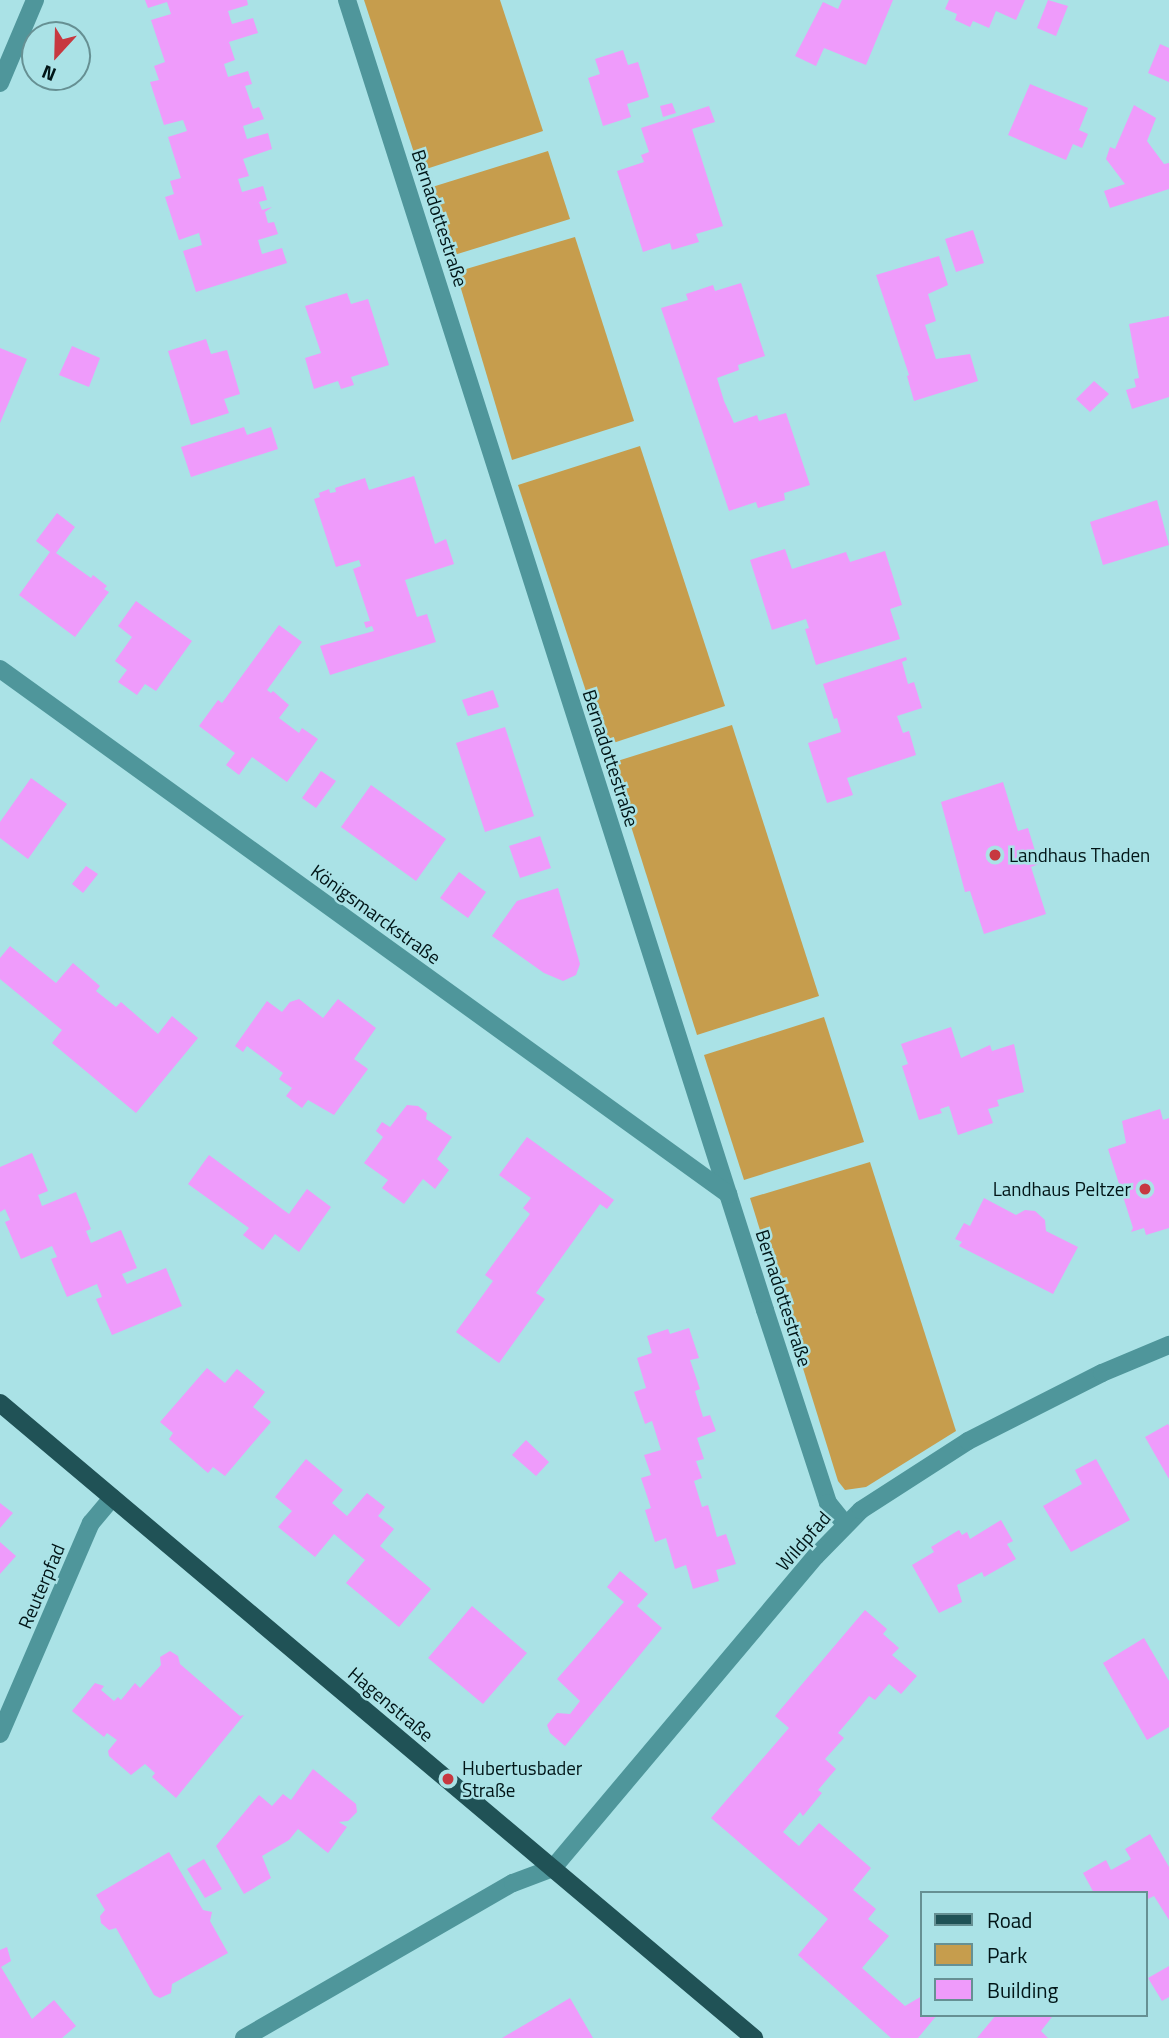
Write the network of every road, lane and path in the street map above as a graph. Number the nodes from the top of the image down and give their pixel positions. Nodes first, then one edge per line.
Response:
1 (35, 0) edge
2 (347, 0) edge
3 (0, 83) edge
4 (0, 668) edge
5 (728, 1194) junction
6 (1169, 1345) edge
7 (0, 1403) edge
8 (112, 1497) junction
9 (845, 1524) junction
10 (0, 1734) edge
11 (553, 1868) junction
12 (244, 2038) edge
13 (754, 2038) edge

1 - 3 street
2 - 5 street, Bernadottestraße
4 - 5 street, Königsmarckstraße
5 - 9 street, Bernadottestraße
6 - 9 street, Wildpfad
7 - 8 main road, Hagenstraße
8 - 10 street, Reuterpfad
8 - 11 main road, Hagenstraße
9 - 11 street, Wildpfad
11 - 12 street
11 - 13 main road, Hagenstraße

